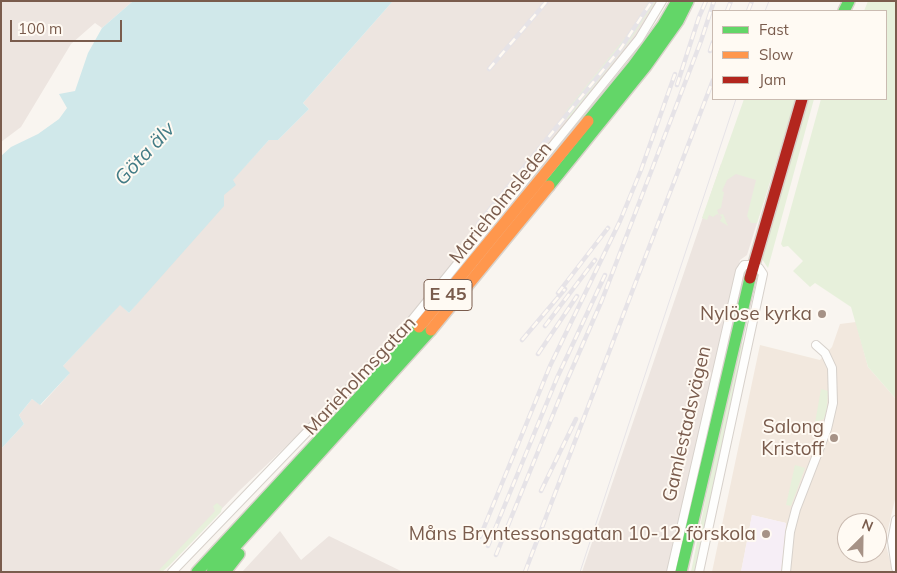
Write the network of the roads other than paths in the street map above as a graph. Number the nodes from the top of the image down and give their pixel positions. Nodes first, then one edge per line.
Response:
1 (662, 1) edge
2 (677, 1) edge
3 (688, 1) edge
4 (802, 100) edge
5 (753, 265) junction
6 (751, 327) junction
7 (734, 338) junction
8 (816, 345) dead end
9 (260, 520) junction
10 (896, 520) edge
11 (688, 547) junction
12 (896, 568) edge
13 (172, 572) edge
14 (197, 572) edge
15 (212, 572) edge
16 (226, 572) edge
17 (671, 572) edge
18 (681, 572) edge
19 (686, 572) edge
20 (699, 572) edge
21 (786, 572) edge

1 - 13 street, Marieholmsgatan
2 - 14 main road, Marieholmsleden / E 45
3 - 9 main road, Marieholmsleden / E 45
4 - 5 main road, Gamlestadsvägen
5 - 6 street
5 - 7 main road, Gamlestadsvägen
5 - 17 street, Gamlestadsvägen
6 - 7 street
6 - 20 street
7 - 11 main road, Gamlestadsvägen
8 - 21 street
9 - 15 main road, Marieholmsleden / E 45
9 - 16 main road
10 - 12 street
11 - 18 main road, Gamlestadsvägen
11 - 19 main road, Gamlestadsvägen

